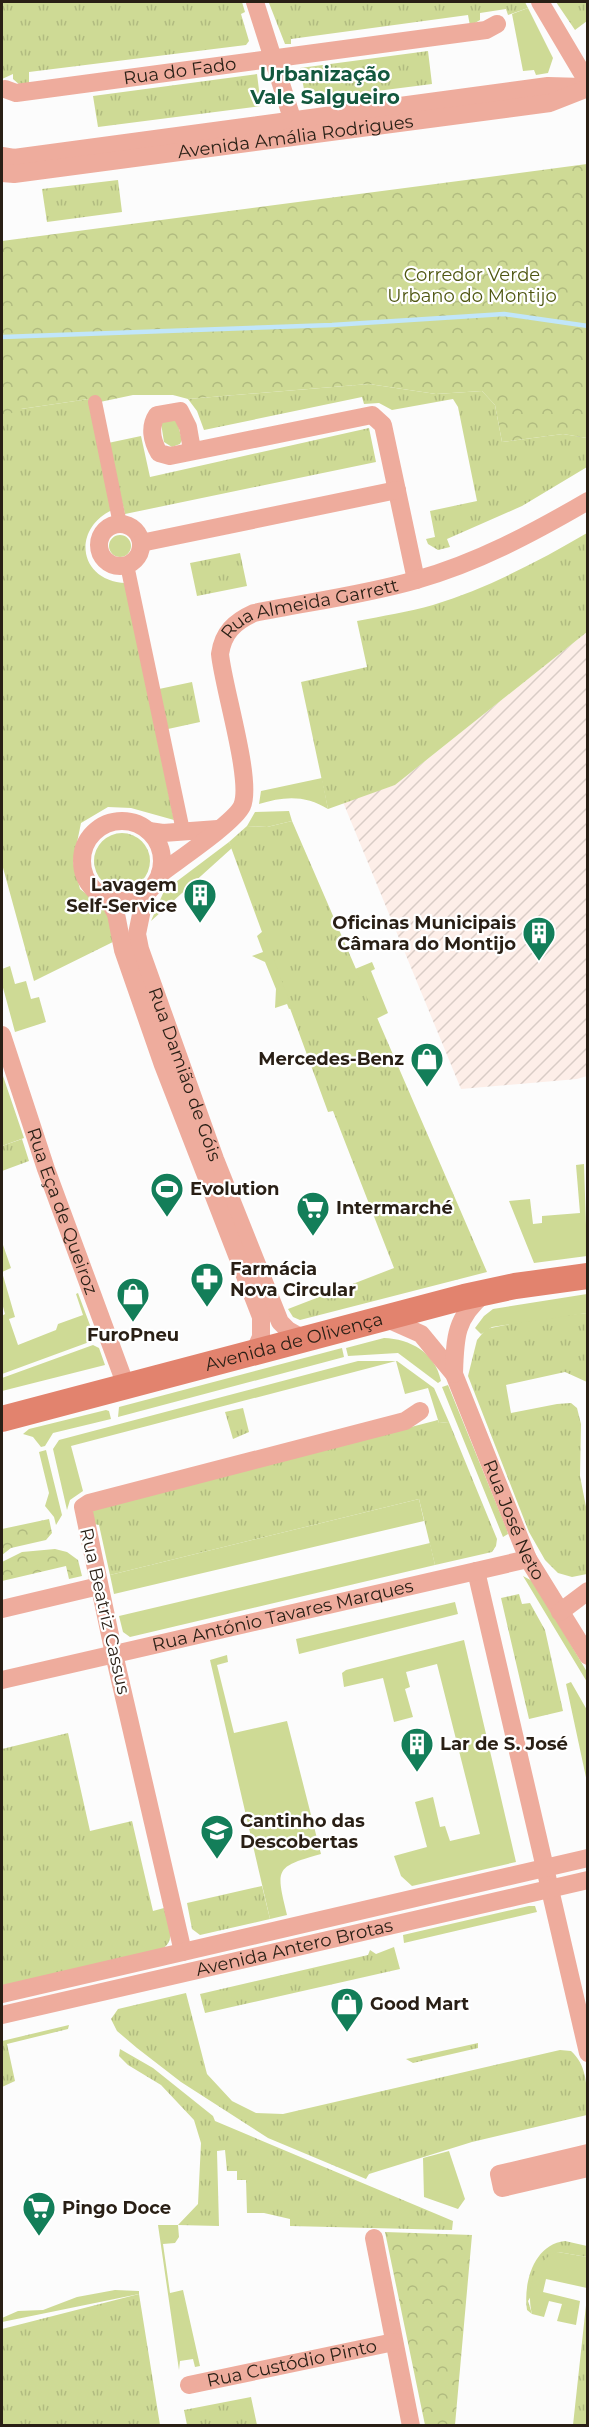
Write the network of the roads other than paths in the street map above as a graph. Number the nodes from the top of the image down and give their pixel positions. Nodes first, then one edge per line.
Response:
1 (540, 2) edge
2 (255, 4) edge
3 (496, 24) dead end
4 (274, 59) junction
5 (588, 86) edge
6 (5, 89) dead end
7 (295, 128) junction
8 (184, 143) junction
9 (2, 156) edge
10 (2, 173) edge
11 (95, 402) dead end
12 (192, 450) dead end
13 (397, 490) junction
14 (588, 501) edge
15 (120, 524) junction
16 (141, 543) junction
17 (127, 565) junction
18 (416, 580) junction
19 (182, 826) dead end
20 (218, 829) junction
21 (149, 831) junction
22 (160, 874) junction
23 (145, 895) junction
24 (108, 899) junction
25 (2, 1035) edge
26 (588, 1276) edge
27 (485, 1293) junction
28 (385, 1318) junction
29 (304, 1339) junction
30 (254, 1352) junction
31 (454, 1374) junction
32 (126, 1386) junction
33 (420, 1411) dead end
34 (2, 1419) edge
35 (528, 1559) junction
36 (476, 1571) junction
37 (99, 1586) junction
38 (588, 1591) edge
39 (2, 1609) edge
40 (560, 1612) junction
41 (114, 1654) junction
42 (588, 1656) edge
43 (2, 1680) edge
44 (588, 1858) edge
45 (544, 1868) junction
46 (588, 1880) edge
47 (549, 1888) junction
48 (183, 1952) junction
49 (2, 1994) edge
50 (2, 2015) edge
51 (586, 2045) edge
52 (588, 2153) edge
53 (588, 2168) edge
54 (374, 2238) dead end
55 (394, 2343) junction
56 (189, 2385) dead end
57 (411, 2426) edge

1 - 5 street
2 - 4 street
3 - 4 street, Rua do Fado
4 - 6 street, Rua do Fado
4 - 7 street
5 - 7 street, Avenida Amália Rodrigues
7 - 8 street, Avenida Amália Rodrigues
8 - 9 street, Avenida Amália Rodrigues
8 - 10 street, Avenida Amália Rodrigues
11 - 15 street
12 - 13 street
13 - 16 street
13 - 18 street
14 - 18 street, Rua Almeida Garrett
15 - 16 street
15 - 17 street
16 - 17 street
17 - 19 street
18 - 20 street, Rua Almeida Garrett
20 - 21 street
20 - 22 street, Rua Almeida Garrett
21 - 22 street
21 - 24 street
22 - 23 street
23 - 24 street
23 - 29 street, Rua Damião de Góis
24 - 30 street, Rua Damião de Góis
25 - 32 street, Rua Eça de Queiroz
26 - 27 main road, Avenida de Olivença
27 - 28 main road, Avenida de Olivença
27 - 31 street, Rua José Neto
28 - 29 main road, Avenida de Olivença
28 - 31 street, Rua José Neto
29 - 30 main road, Avenida de Olivença
30 - 32 main road, Avenida de Olivença
31 - 35 street, Rua José Neto
32 - 34 main road, Avenida de Olivença
33 - 37 street, Rua Beatriz Cassus
35 - 36 street, Rua António Tavares Marques
35 - 40 street, Rua José Neto
36 - 41 street, Rua António Tavares Marques
36 - 45 street
37 - 39 street
37 - 41 street, Rua Beatriz Cassus
38 - 40 street
40 - 42 street, Rua José Neto
41 - 43 street, Rua António Tavares Marques
41 - 48 street, Rua Beatriz Cassus
44 - 45 street, Avenida Antero Brotas
45 - 47 street
45 - 48 street, Avenida Antero Brotas
46 - 47 street, Avenida Antero Brotas
47 - 50 street, Avenida Antero Brotas
47 - 51 street
48 - 49 street, Avenida Antero Brotas
52 - 53 street
54 - 55 street
55 - 56 street, Rua Custódio Pinto
55 - 57 street

